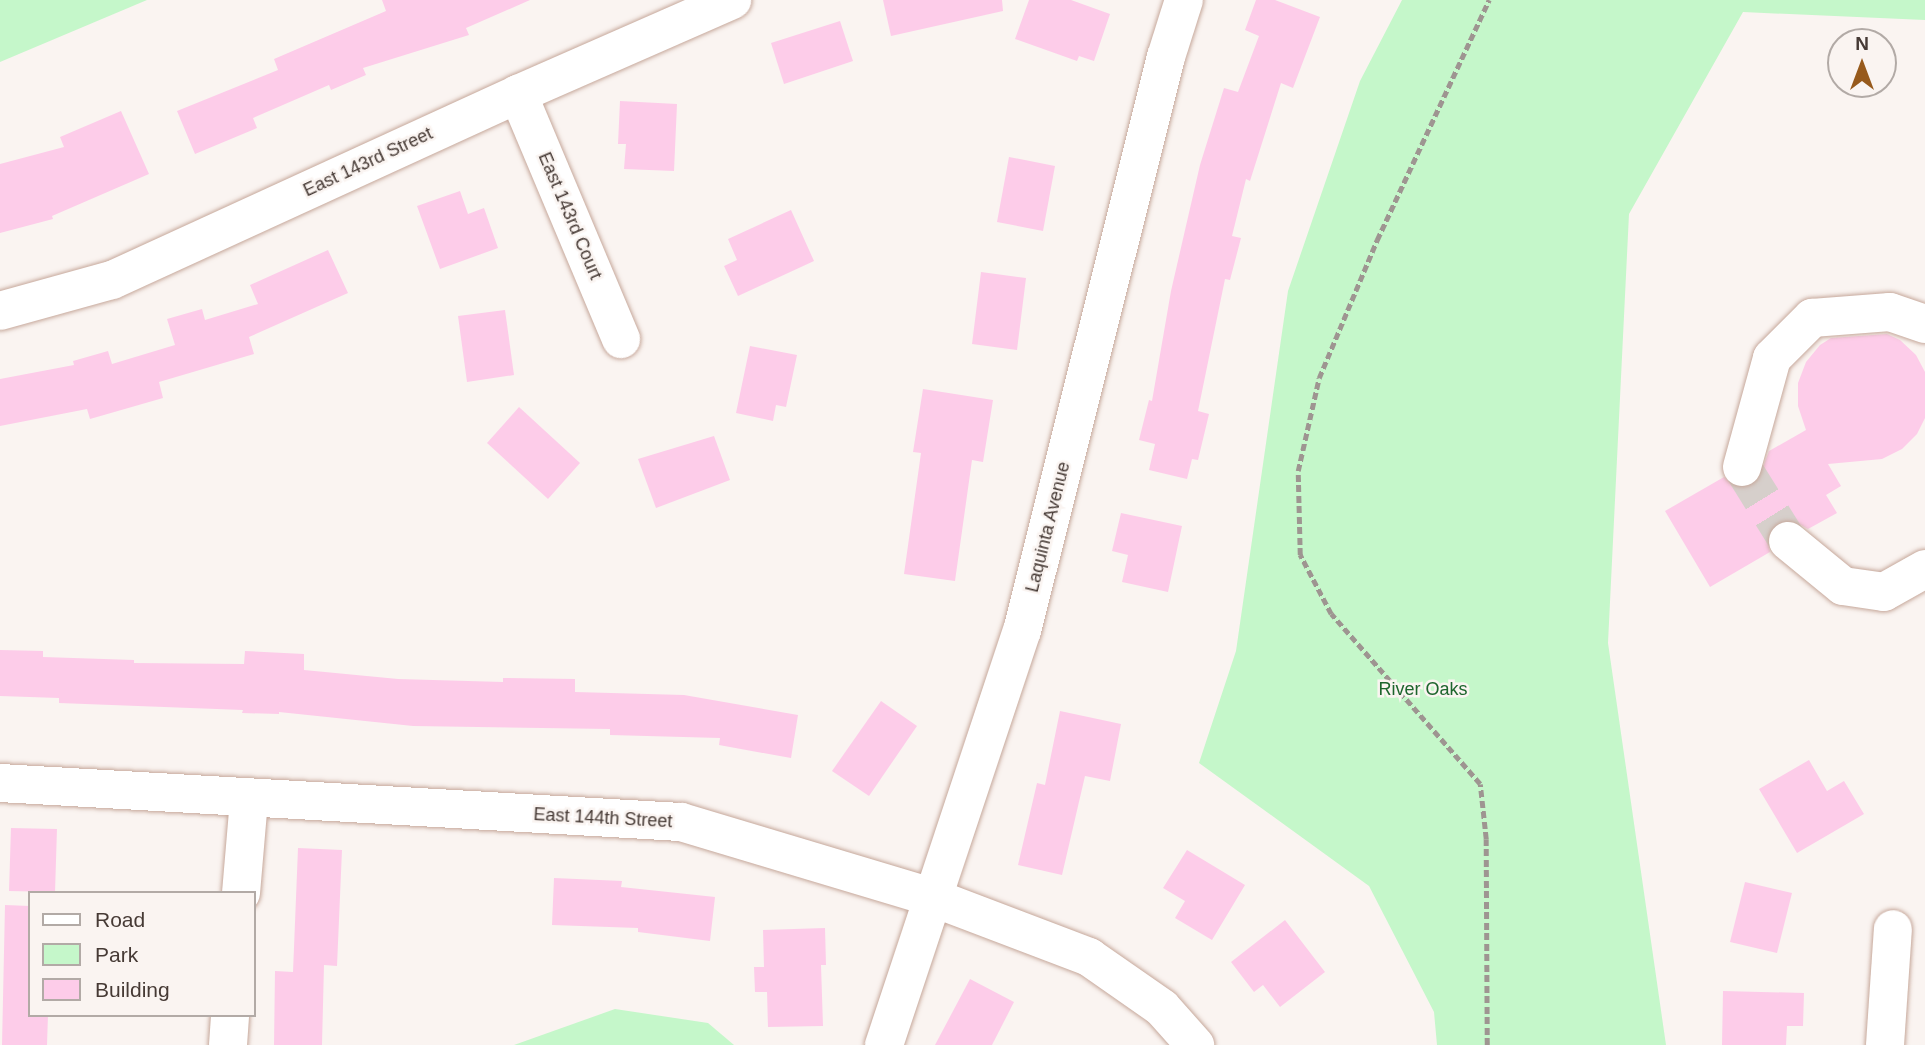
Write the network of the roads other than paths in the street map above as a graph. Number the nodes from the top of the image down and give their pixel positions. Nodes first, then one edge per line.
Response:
1 (732, 0) edge
2 (1184, 0) edge
3 (518, 94) junction
4 (0, 311) edge
5 (1925, 324) edge
6 (621, 339) dead end
7 (1742, 467) dead end
8 (1788, 541) tunnel mouth
9 (1925, 569) edge
10 (0, 783) edge
11 (248, 799) junction
12 (241, 891) edge
13 (934, 898) junction
14 (1894, 929) dead end
15 (230, 1017) edge
16 (228, 1045) edge
17 (884, 1045) edge
18 (1195, 1045) edge
19 (1885, 1045) edge

1 - 3 street, East 143rd Street
2 - 13 street, Laquinta Avenue
3 - 4 street, East 143rd Street
3 - 6 street, East 143rd Court
5 - 7 street
8 - 9 street
10 - 11 street, East 144th Street
11 - 12 street
11 - 13 street, East 144th Street
13 - 17 street, Laquinta Avenue
13 - 18 street, East 144th Street
14 - 19 street
15 - 16 street

